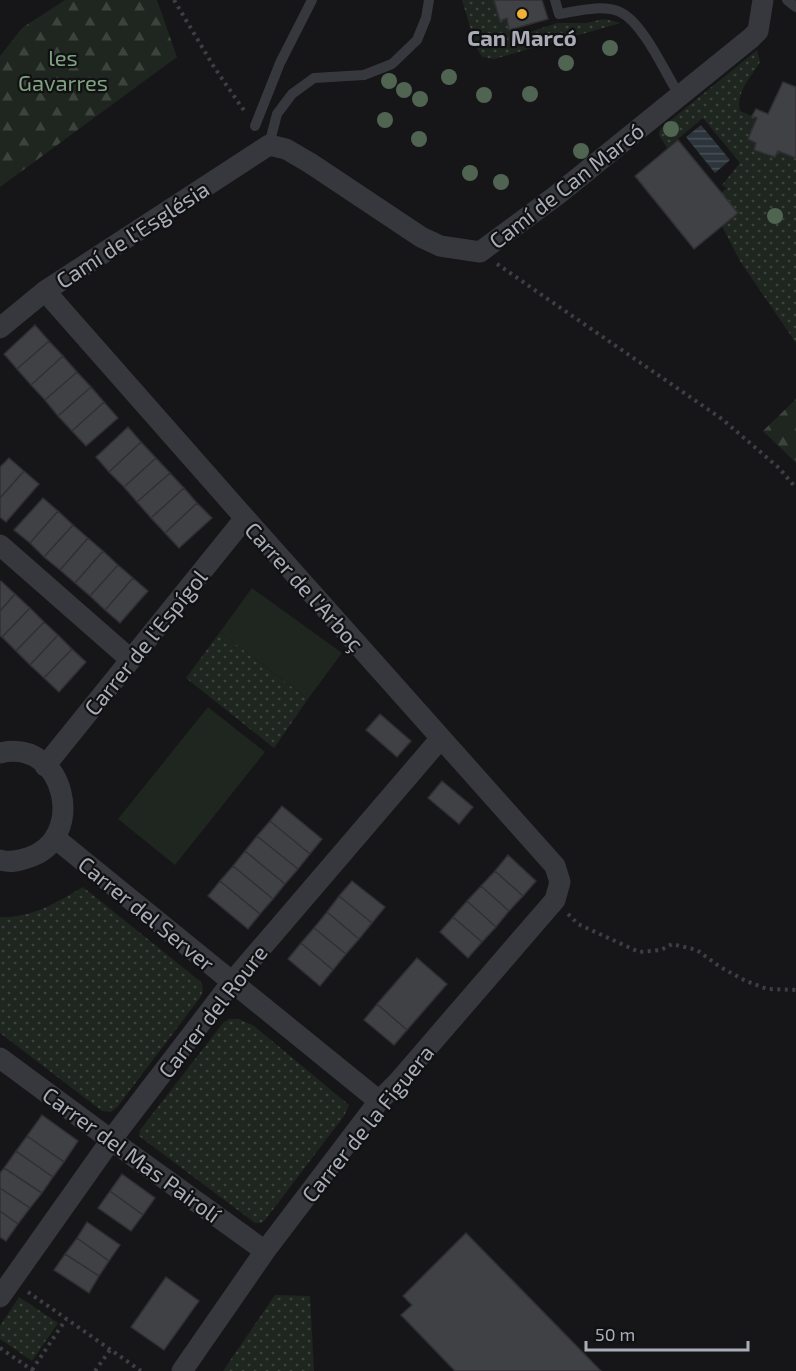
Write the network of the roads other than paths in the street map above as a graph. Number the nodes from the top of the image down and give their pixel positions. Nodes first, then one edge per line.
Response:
1 (312, 0) edge
2 (429, 0) edge
3 (555, 0) edge
4 (763, 0) edge
5 (787, 0) edge
6 (796, 7) edge
7 (683, 93) junction
8 (255, 126) road end
9 (269, 145) junction
10 (45, 291) junction
11 (0, 328) edge
12 (245, 518) junction
13 (0, 545) edge
14 (130, 659) junction
15 (441, 738) junction
16 (0, 753) edge
17 (45, 766) junction
18 (55, 838) junction
19 (0, 860) edge
20 (557, 891) joint
21 (232, 982) junction
22 (2, 1063) edge
23 (379, 1101) junction
24 (111, 1140) junction
25 (265, 1251) junction
26 (6, 1289) edge
27 (182, 1371) edge

1 - 8 lane
2 - 9 lane
3 - 7 lane
4 - 7 street, Camí de Can Marcó
5 - 6 lane
7 - 9 street, Camí de Can Marcó
9 - 10 street, Camí de l'Església
10 - 11 street, Camí de l'Església
10 - 12 street, Carrer de l'Arboç
12 - 14 street, Carrer de l'Espígol
12 - 15 street, Carrer de l'Arboç
13 - 14 street
14 - 17 street, Carrer de l'Espígol
15 - 20 street, Carrer de l'Arboç
15 - 21 street, Carrer del Roure
16 - 17 street
17 - 18 street
18 - 19 street
18 - 21 street, Carrer del Server
20 - 23 street, Carrer de la Figuera
21 - 23 street, Carrer del Server
21 - 24 street, Carrer del Roure
22 - 24 street, Carrer del Mas Pairolí
23 - 25 street, Carrer de la Figuera
24 - 25 street, Carrer del Mas Pairolí
24 - 26 street, Carrer del Roure
25 - 27 street, Carrer de la Figuera

